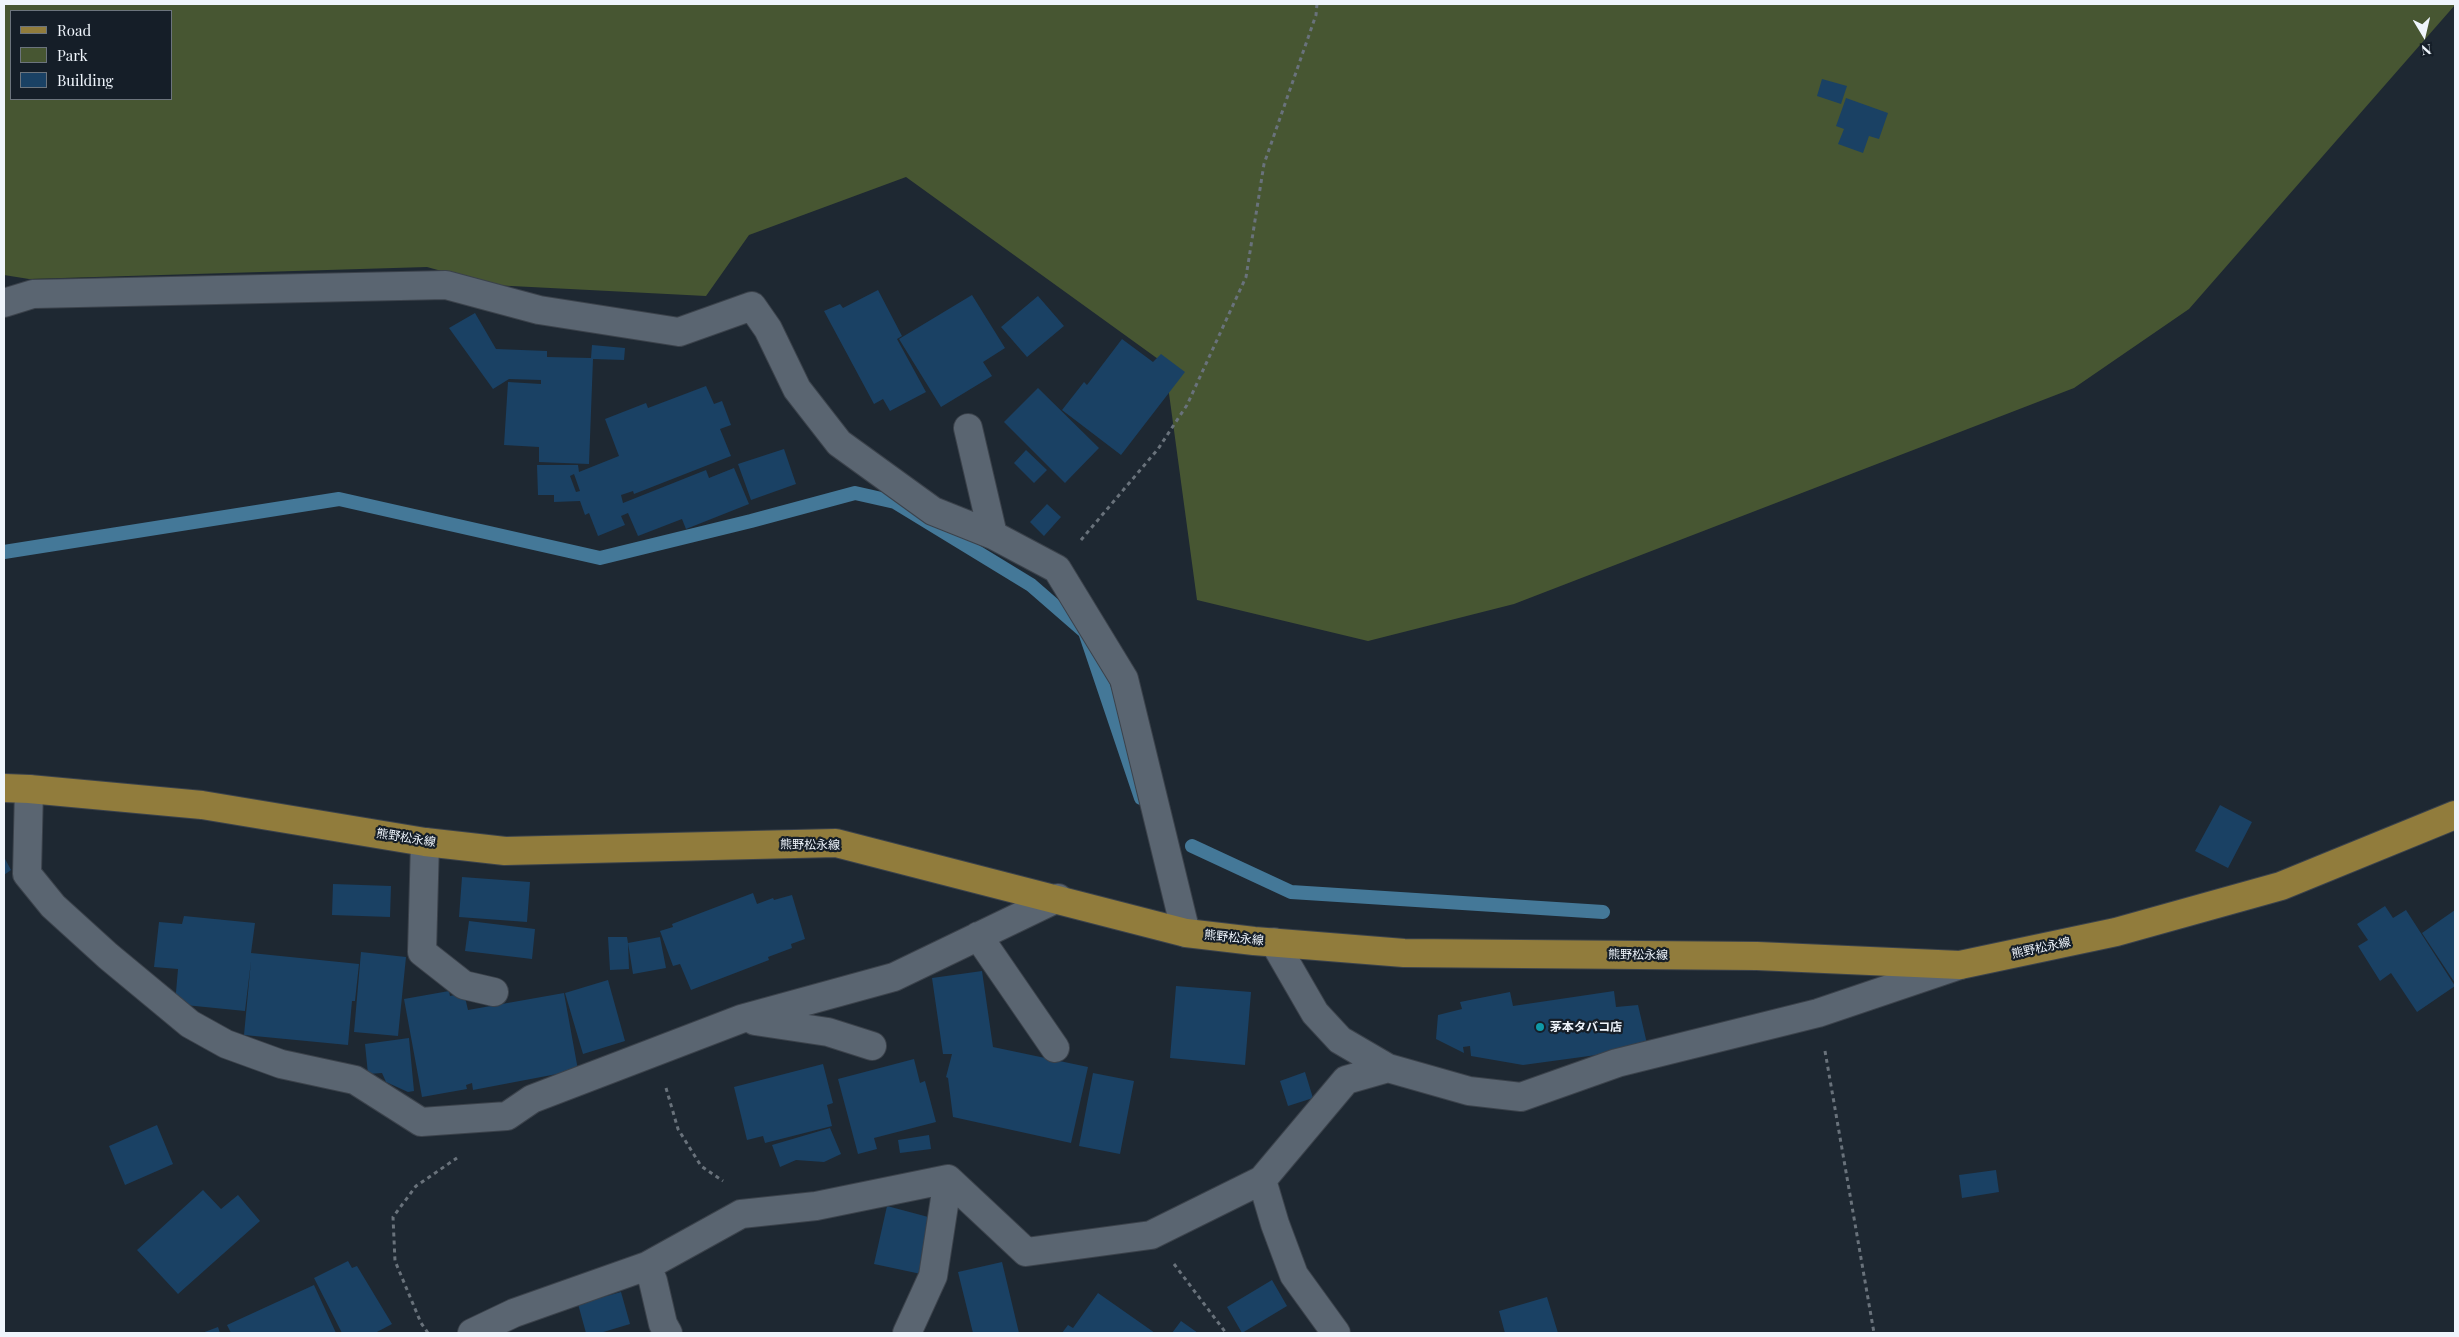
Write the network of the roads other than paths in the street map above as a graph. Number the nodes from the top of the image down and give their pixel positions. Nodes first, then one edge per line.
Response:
1 (4, 304) edge
2 (968, 428) dead end
3 (993, 535) junction
4 (16, 788) edge
5 (2455, 815) edge
6 (425, 842) junction
7 (1058, 898) junction
8 (1186, 933) junction
9 (978, 936) junction
10 (1274, 942) junction
11 (1960, 965) junction
12 (494, 992) dead end
13 (741, 1019) junction
14 (872, 1046) dead end
15 (1055, 1048) dead end
16 (1388, 1068) junction
17 (948, 1179) junction
18 (1262, 1180) junction
19 (647, 1266) junction
20 (472, 1333) edge
21 (668, 1333) edge
22 (907, 1333) edge
23 (1336, 1333) edge

1 - 3 street
2 - 3 street
3 - 8 street
4 - 6 main road, 熊野松永線
4 - 13 street
5 - 11 main road, 熊野松永線
6 - 7 main road, 熊野松永線
6 - 12 street
7 - 8 main road, 熊野松永線
7 - 9 street
8 - 10 main road, 熊野松永線
9 - 13 street
9 - 15 street
10 - 11 main road, 熊野松永線
10 - 16 street
11 - 16 street
13 - 14 street
16 - 18 street
17 - 18 street
17 - 19 street
17 - 22 street
18 - 23 street
19 - 20 street
19 - 21 street

